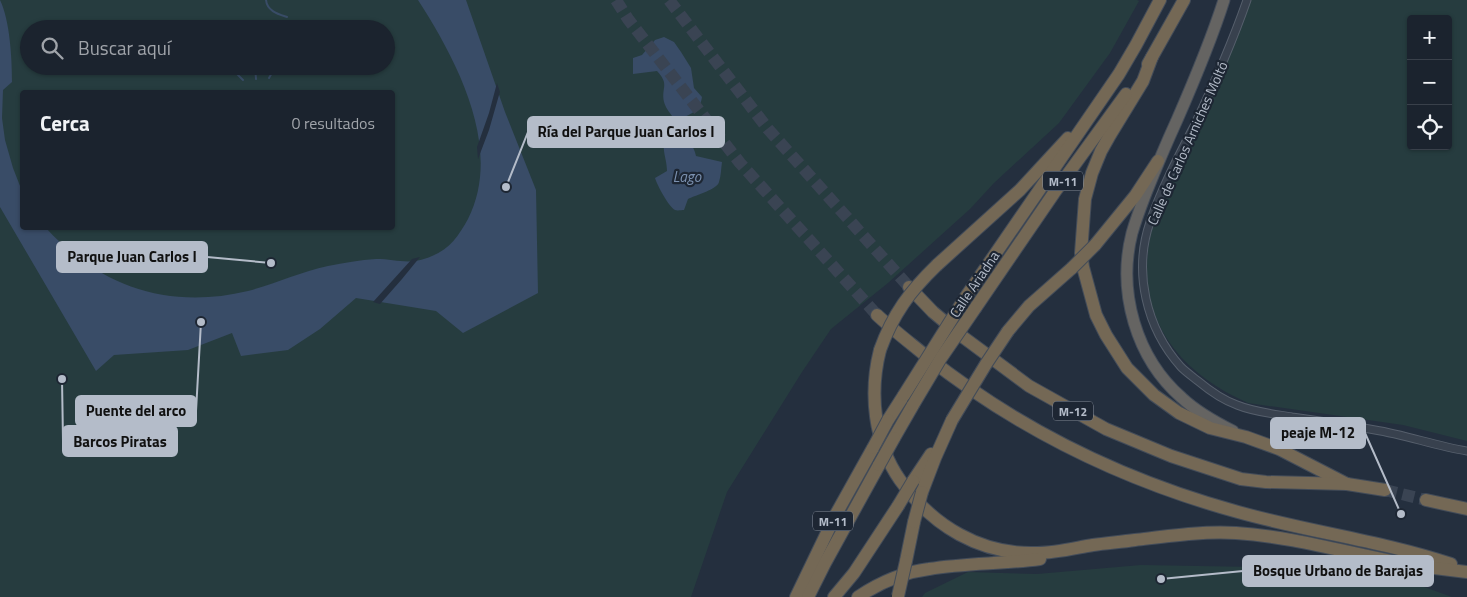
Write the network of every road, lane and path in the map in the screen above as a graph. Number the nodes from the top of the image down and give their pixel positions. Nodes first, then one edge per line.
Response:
1 (1160, 0) edge
2 (1184, 0) edge
3 (1224, 0) edge
4 (1247, 0) edge
5 (1152, 57) junction
6 (1098, 105) junction
7 (1158, 161) junction
8 (908, 287) tunnel mouth
9 (877, 315) tunnel mouth
10 (952, 420) junction
11 (1246, 437) junction
12 (1467, 451) edge
13 (1347, 484) junction
14 (1385, 490) tunnel mouth
15 (1426, 500) tunnel mouth
16 (1467, 509) edge
17 (1133, 540) junction
18 (1467, 571) edge
19 (796, 597) edge
20 (808, 597) edge
21 (834, 597) edge
22 (858, 597) edge
23 (898, 597) edge

1 - 6 highway, Calle Ariadna / M-11
2 - 5 highway, Calle Ariadna / M-11
3 - 7 highway
4 - 12 street, Calle de Carlos Arniches Moltó
5 - 11 highway
5 - 20 highway, Calle Ariadna / M-11, bridge
6 - 17 highway, bridge
6 - 19 highway, Calle Ariadna / M-11, bridge
7 - 10 highway, bridge
7 - 11 highway
8 - 13 highway, M-12
9 - 18 highway, M-12
10 - 21 highway, bridge
10 - 23 highway, bridge
11 - 13 highway
13 - 14 highway, M-12
15 - 16 highway
17 - 18 highway
17 - 22 highway

